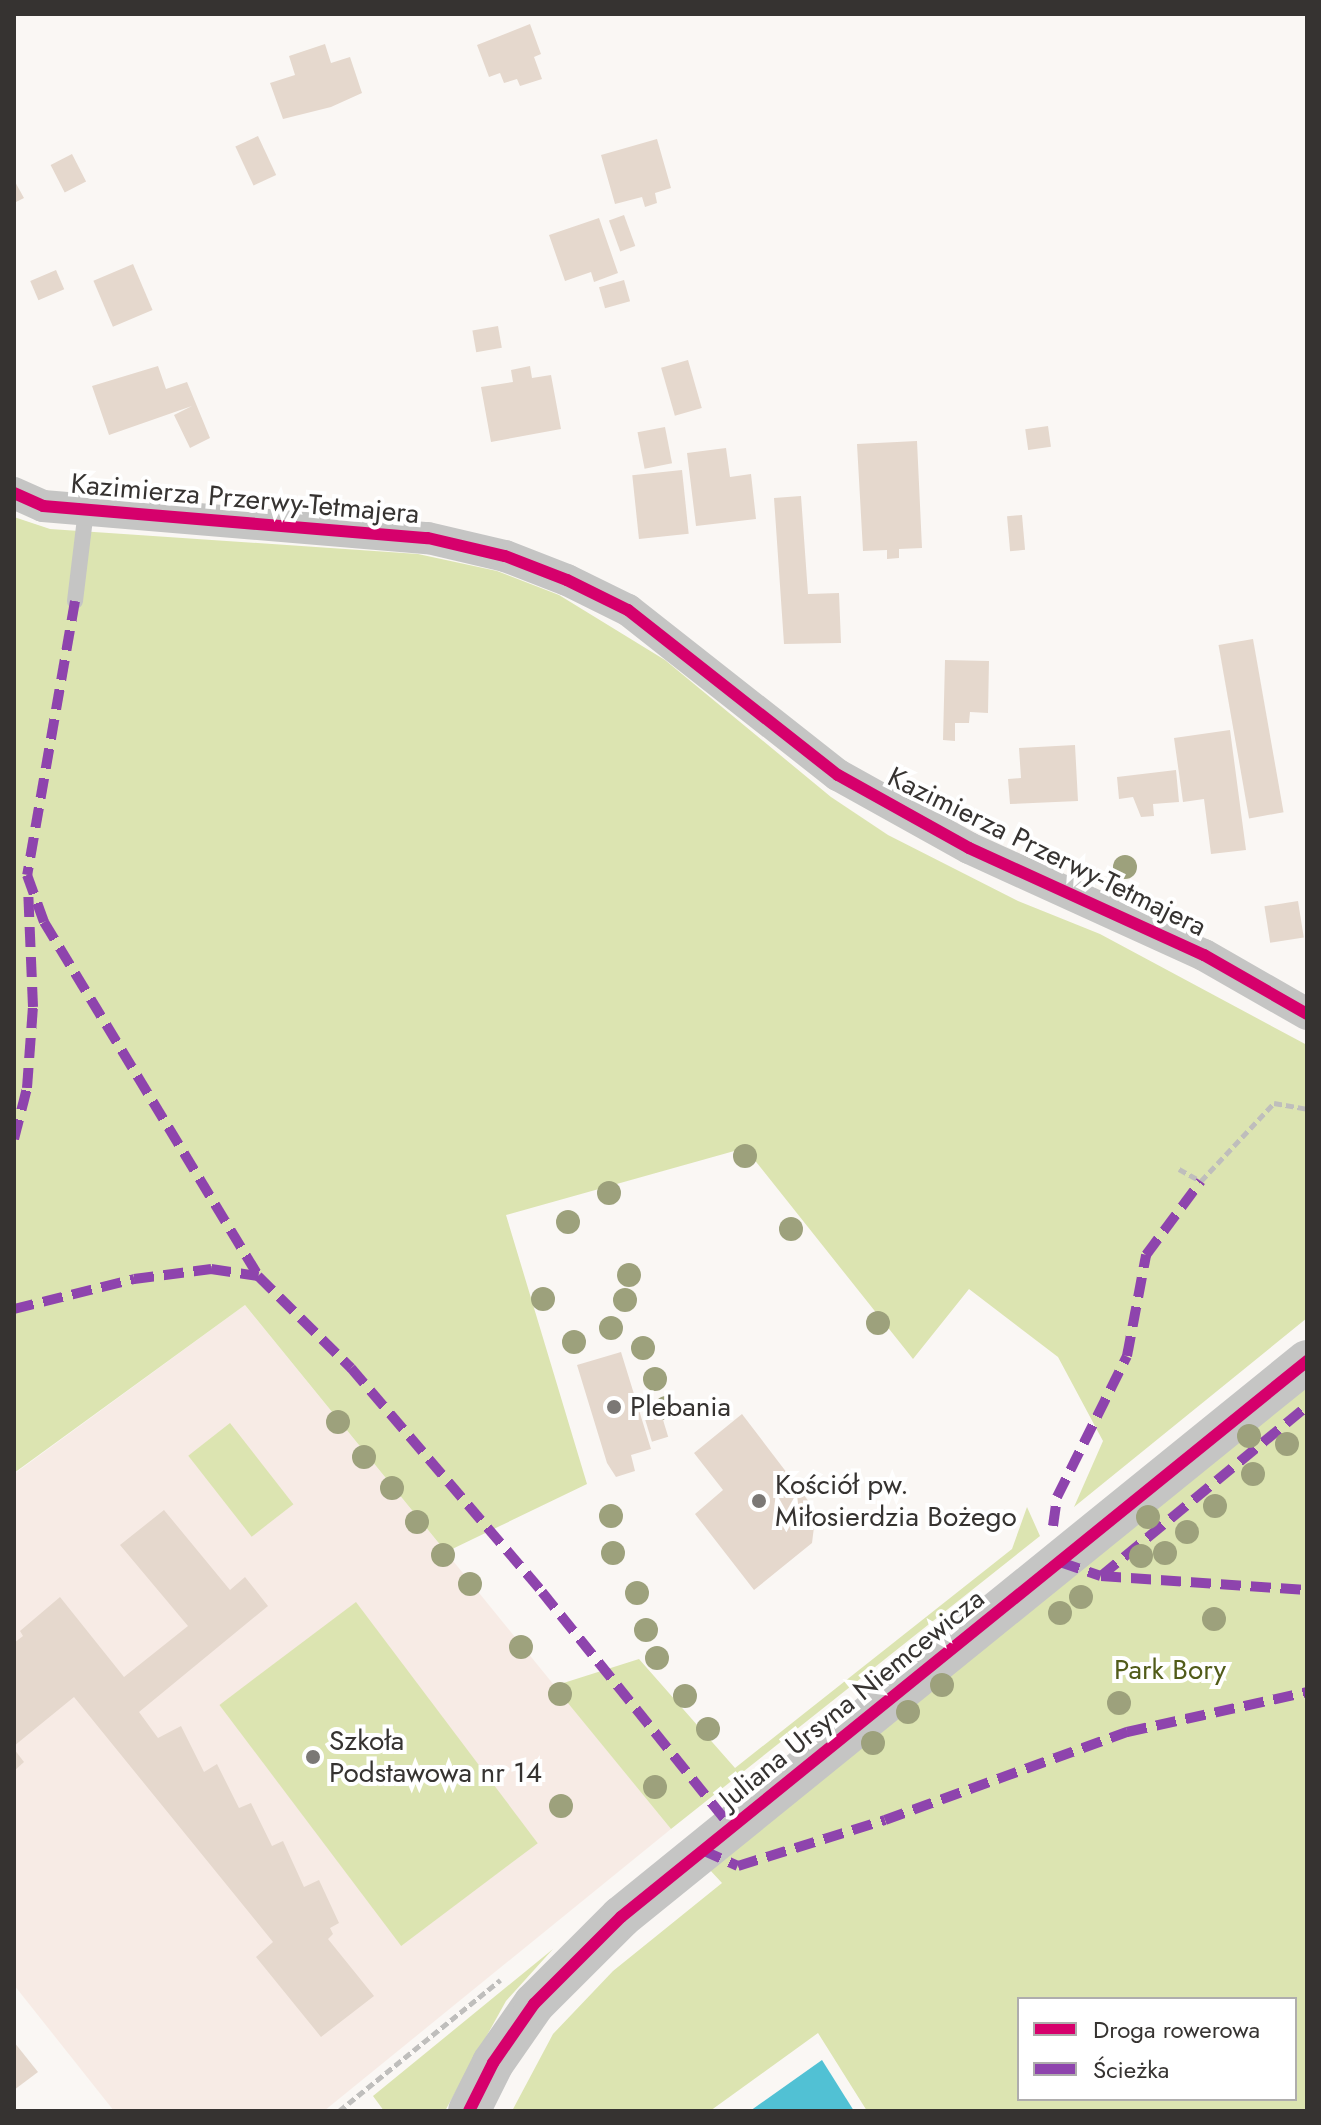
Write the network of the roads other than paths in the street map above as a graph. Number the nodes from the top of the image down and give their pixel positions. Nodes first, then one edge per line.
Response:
1 (14, 493) edge
2 (86, 510) junction
3 (75, 601) dead end
4 (1307, 1014) edge
5 (1307, 1361) edge
6 (469, 2111) edge

1 - 2 street, Kazimierza Przerwy-Tetmajera
2 - 3 lane
2 - 4 street, Kazimierza Przerwy-Tetmajera
5 - 6 street, Juliana Ursyna Niemcewicza

